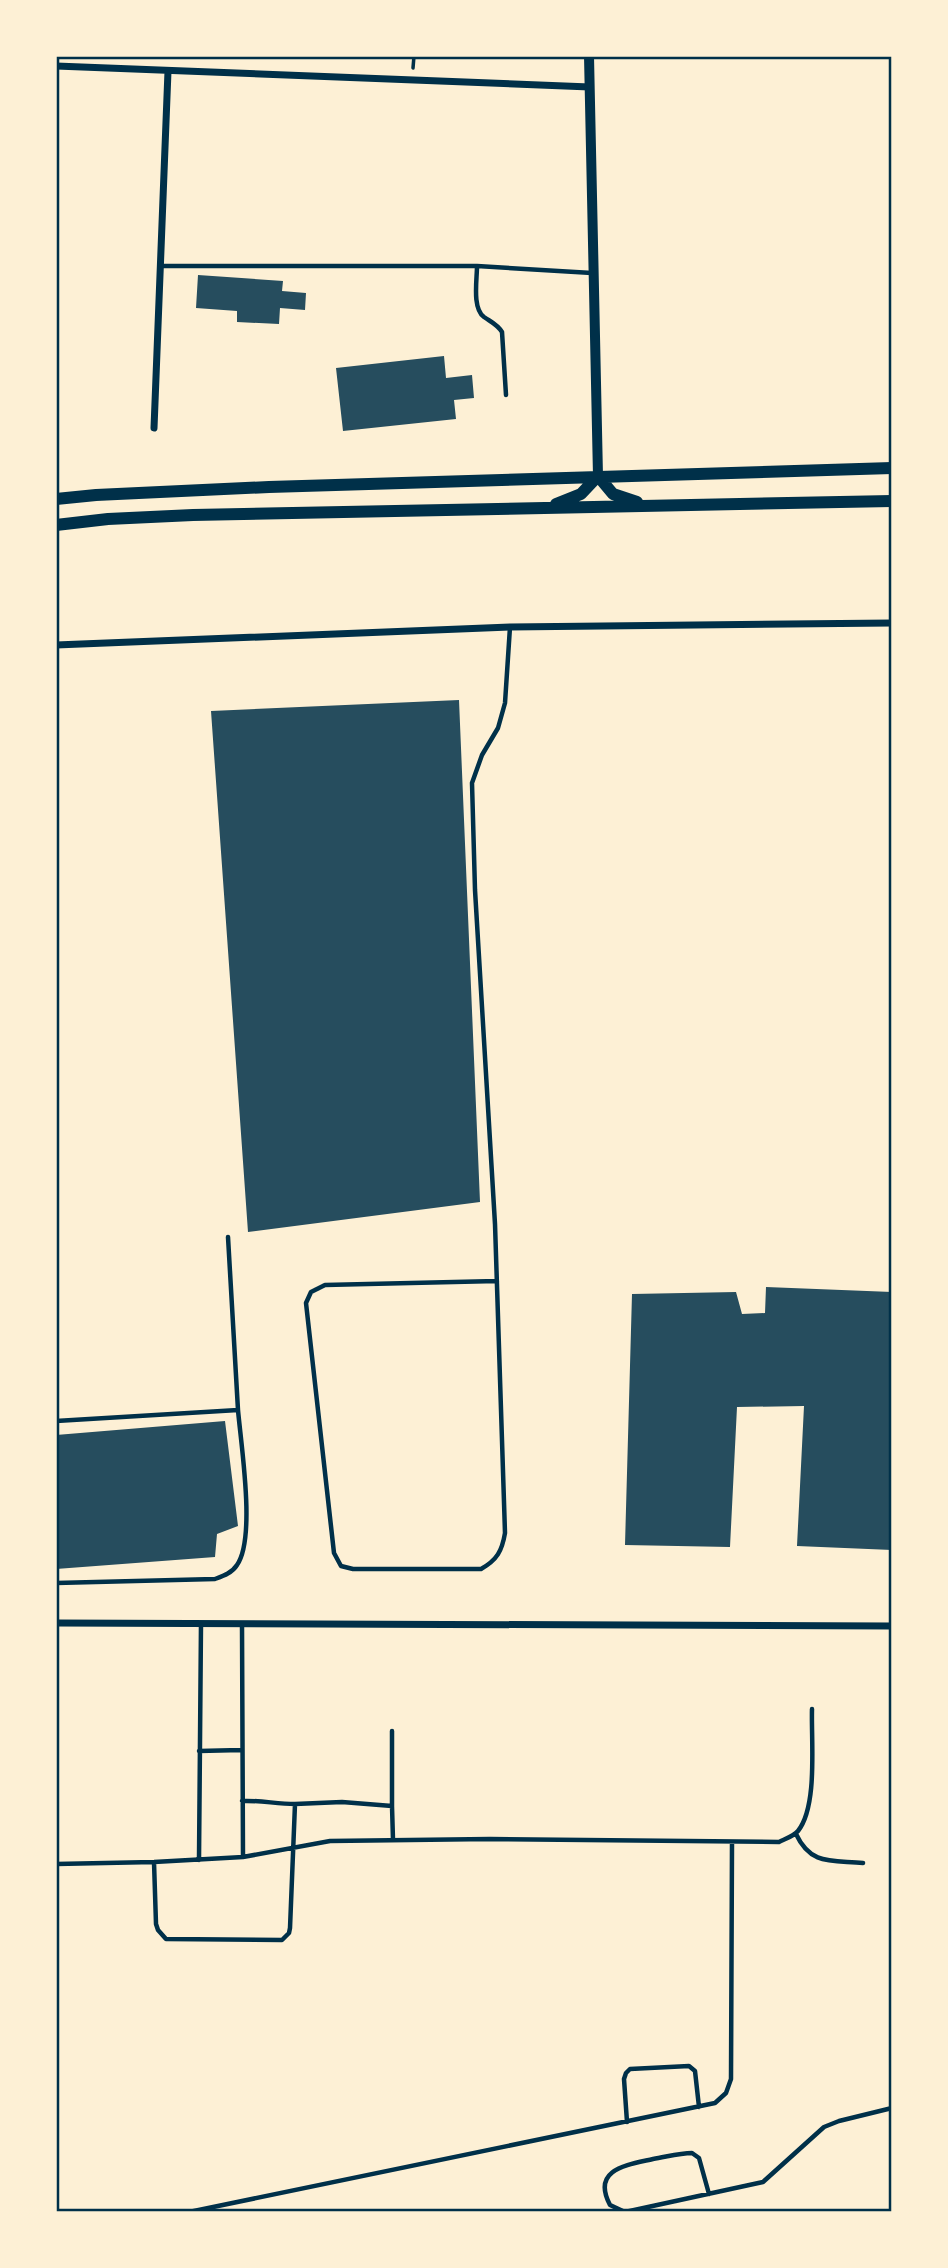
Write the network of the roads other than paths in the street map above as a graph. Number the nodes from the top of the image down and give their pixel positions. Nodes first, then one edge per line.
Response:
1 (589, 56) edge
2 (56, 66) edge
3 (168, 71) junction
4 (590, 87) junction
5 (159, 266) junction
6 (477, 266) junction
7 (594, 273) junction
8 (506, 395) dead end
9 (154, 428) dead end
10 (892, 468) edge
11 (598, 476) junction
12 (56, 499) edge
13 (892, 501) edge
14 (669, 506) junction
15 (536, 509) junction
16 (56, 525) edge
17 (892, 623) edge
18 (510, 627) junction
19 (56, 645) edge
20 (228, 1237) dead end
21 (497, 1281) junction
22 (238, 1410) junction
23 (56, 1421) edge
24 (56, 1583) edge
25 (56, 1623) edge
26 (201, 1623) junction
27 (242, 1625) junction
28 (892, 1626) edge
29 (812, 1709) dead end
30 (392, 1731) dead end
31 (241, 1750) junction
32 (199, 1751) junction
33 (242, 1801) junction
34 (295, 1804) junction
35 (392, 1806) junction
36 (796, 1834) junction
37 (393, 1840) junction
38 (732, 1842) junction
39 (294, 1848) junction
40 (243, 1857) junction
41 (199, 1860) junction
42 (154, 1862) junction
43 (863, 1863) dead end
44 (56, 1864) edge
45 (699, 2107) junction
46 (892, 2108) edge
47 (627, 2122) junction
48 (709, 2194) junction
49 (189, 2212) edge

1 - 4 street
2 - 3 street
3 - 4 street
3 - 5 street
4 - 7 street
5 - 6 lane
5 - 9 street
6 - 7 lane
6 - 8 lane
7 - 11 street
10 - 11 main road
11 - 12 main road
11 - 14 main road
11 - 15 main road
13 - 14 main road
14 - 15 main road
15 - 16 main road
17 - 18 street
18 - 19 street
18 - 21 lane
20 - 22 lane
21 - 21 lane
22 - 23 lane
22 - 24 lane
25 - 26 street
26 - 27 street
26 - 32 lane
27 - 28 street
27 - 31 lane
29 - 36 lane
30 - 35 lane
31 - 32 lane
31 - 33 lane
32 - 41 lane
33 - 34 lane
33 - 40 lane
34 - 35 lane
34 - 39 lane
35 - 37 lane
36 - 38 lane
36 - 43 lane
37 - 38 lane
37 - 39 lane
38 - 45 lane
39 - 40 lane
39 - 42 lane
40 - 41 lane
41 - 42 lane
42 - 44 lane
45 - 47 lane
45 - 47 lane
46 - 48 lane
47 - 49 lane
48 - 48 lane

